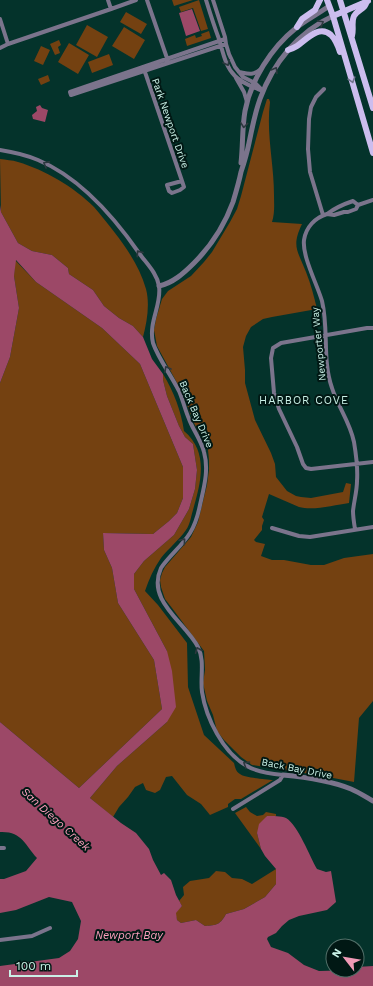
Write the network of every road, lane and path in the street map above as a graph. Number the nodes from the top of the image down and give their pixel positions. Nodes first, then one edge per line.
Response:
1 (108, 0) edge
2 (136, 0) edge
3 (147, 0) edge
4 (206, 0) edge
5 (213, 0) edge
6 (320, 0) edge
7 (339, 0) edge
8 (368, 0) edge
9 (328, 3) edge
10 (111, 9) junction
11 (344, 11) junction
12 (333, 16) junction
13 (0, 19) edge
14 (297, 27) junction
15 (352, 37) junction
16 (226, 41) junction
17 (220, 43) junction
18 (8, 44) junction
19 (0, 48) edge
20 (288, 50) junction
21 (168, 61) junction
22 (347, 63) junction
23 (263, 67) junction
24 (144, 69) junction
25 (239, 72) junction
26 (236, 77) junction
27 (253, 85) junction
28 (324, 89) dead end
29 (263, 90) junction
30 (247, 104) junction
31 (373, 108) edge
32 (0, 150) edge
33 (373, 153) edge
34 (241, 174) junction
35 (182, 181) dead end
36 (373, 200) edge
37 (358, 205) junction
38 (343, 206) junction
39 (344, 212) junction
40 (325, 215) junction
41 (159, 286) junction
42 (373, 328) edge
43 (326, 335) junction
44 (373, 462) edge
45 (357, 464) junction
46 (373, 527) edge
47 (272, 528) dead end
48 (355, 529) junction
49 (283, 775) junction
50 (373, 801) edge
51 (233, 810) dead end
52 (50, 928) dead end
53 (0, 940) edge

1 - 10 street
2 - 10 street
3 - 21 street
4 - 17 street
5 - 16 street
6 - 14 main road
7 - 9 main road
7 - 11 main road
8 - 11 main road
8 - 15 main road
9 - 12 main road
9 - 14 street
10 - 18 street
11 - 12 main road
11 - 15 main road
20 -> 12 street
12 - 22 main road
13 - 18 street
14 - 23 street
15 - 31 main road
16 - 17 street, Park Newport Drive
16 - 25 street
17 - 21 street, Park Newport Drive
17 -> 26 street
18 - 19 street
20 - 22 main road
29 -> 20 street
21 - 24 street, Park Newport Drive
22 -> 33 main road
23 - 25 street
23 - 27 street
24 - 24 street, Park Newport Drive
24 - 35 street, Park Newport Drive
25 - 27 street
26 - 27 street
26 - 30 street
27 - 29 street
27 - 30 street
28 - 40 street
29 - 34 street
30 -> 34 street
41 -> 32 street
34 - 41 street
36 - 37 street, Newporter Way
37 - 38 street, Newporter Way
37 - 39 street, Newporter Way
38 - 39 street
38 - 40 street, Newporter Way
39 - 40 street, Newporter Way
40 - 43 street, Newporter Way
49 -> 41 street, Back Bay Drive
42 - 43 street
43 - 45 street, Newporter Way
43 - 45 street
44 - 45 street
45 - 48 street, Newporter Way
46 - 48 street
47 - 48 street
49 - 50 street, Back Bay Drive
49 - 51 street
52 - 53 street

